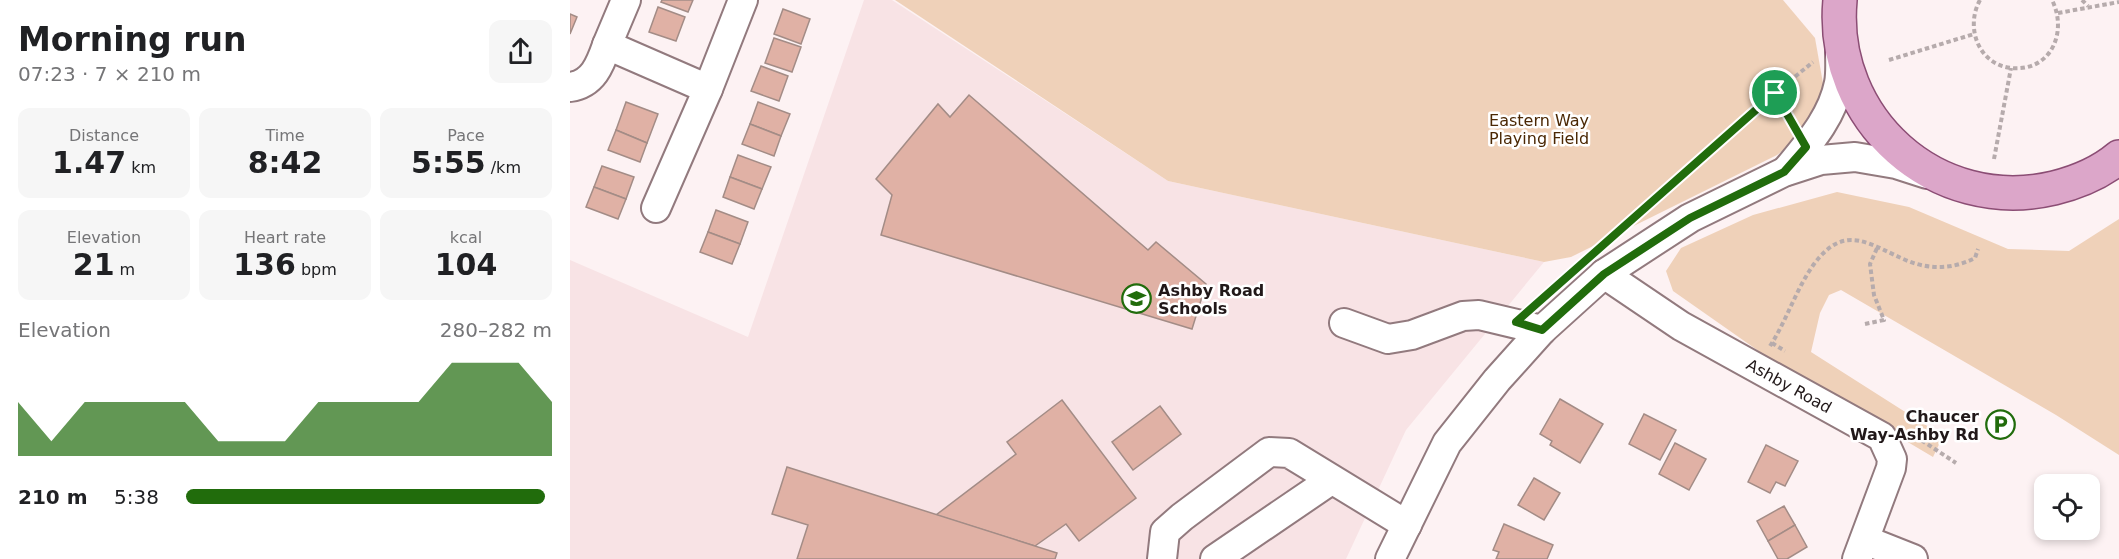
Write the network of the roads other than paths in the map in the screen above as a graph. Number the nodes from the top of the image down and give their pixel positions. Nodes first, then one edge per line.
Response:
1 (626, 0) edge
2 (742, 0) edge
3 (1832, 26) edge
4 (607, 45) junction
5 (570, 87) edge
6 (708, 89) junction
7 (2116, 161) edge
8 (1784, 172) junction
9 (1943, 180) junction
10 (656, 208) dead end
11 (1604, 274) junction
12 (1344, 323) dead end
13 (1542, 330) junction
14 (1331, 480) junction
15 (1407, 525) junction
16 (1861, 550) edge
17 (1162, 559) edge
18 (1215, 559) edge
19 (1390, 559) edge
20 (1913, 559) edge

1 - 4 street
2 - 6 street
3 - 8 street
3 - 9 main road
4 - 5 street
4 - 6 street
6 - 10 street
7 - 9 main road
8 - 9 street
8 - 11 street
11 - 13 street
11 - 16 street, Ashby Road
12 - 13 street
13 - 15 street
14 - 15 street
14 - 17 street
14 - 18 street
15 - 19 street
16 - 20 street

